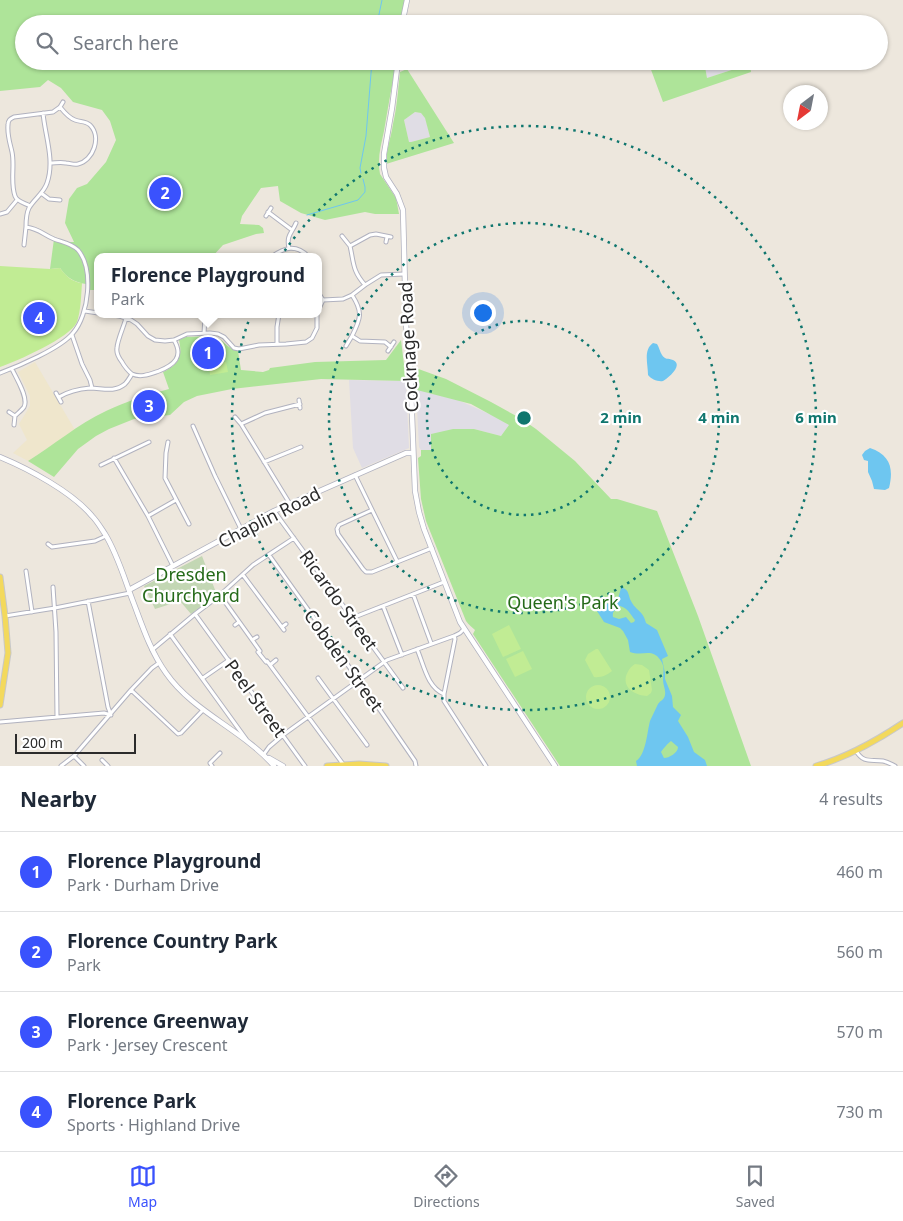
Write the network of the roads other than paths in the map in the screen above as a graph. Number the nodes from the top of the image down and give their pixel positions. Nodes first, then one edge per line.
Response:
1 (407, 0) edge
2 (404, 15) edge
3 (397, 70) edge
4 (63, 102) dead end
5 (60, 107) junction
6 (43, 113) junction
7 (50, 163) junction
8 (41, 193) junction
9 (57, 195) dead end
10 (17, 200) junction
11 (30, 206) junction
12 (271, 208) dead end
13 (0, 214) edge
14 (296, 222) dead end
15 (26, 227) junction
16 (292, 230) junction
17 (342, 236) dead end
18 (386, 242) dead end
19 (24, 245) dead end
20 (350, 246) junction
21 (288, 248) junction
22 (279, 253) edge
23 (304, 253) edge
24 (404, 274) junction
25 (365, 284) junction
26 (352, 295) junction
27 (322, 297) edge
28 (325, 300) junction
29 (322, 304) edge
30 (85, 311) junction
31 (94, 312) edge
32 (126, 318) joint
33 (205, 318) edge
34 (278, 318) edge
35 (317, 318) edge
36 (204, 333) junction
37 (72, 335) junction
38 (352, 336) junction
39 (174, 340) junction
40 (394, 342) dead end
41 (277, 344) junction
42 (346, 346) dead end
43 (391, 346) junction
44 (388, 351) dead end
45 (12, 369) junction
46 (0, 373) edge
47 (132, 374) junction
48 (92, 388) junction
49 (56, 393) dead end
50 (59, 397) junction
51 (61, 402) dead end
52 (299, 404) dead end
53 (9, 412) dead end
54 (15, 416) junction
55 (235, 417) dead end
56 (240, 424) junction
57 (14, 425) dead end
58 (193, 426) dead end
59 (149, 442) dead end
60 (168, 442) dead end
61 (301, 447) dead end
62 (413, 453) junction
63 (0, 457) edge
64 (114, 458) junction
65 (102, 462) dead end
66 (264, 462) junction
67 (355, 475) junction
68 (176, 500) junction
69 (290, 504) junction
70 (372, 510) junction
71 (274, 511) junction
72 (148, 516) junction
73 (190, 524) dead end
74 (241, 528) junction
75 (106, 536) junction
76 (294, 538) junction
77 (48, 544) dead end
78 (432, 548) junction
79 (269, 555) junction
80 (397, 561) junction
81 (174, 566) junction
82 (26, 572) dead end
83 (243, 575) junction
84 (0, 577) edge
85 (444, 582) junction
86 (53, 587) dead end
87 (129, 592) junction
88 (413, 594) junction
89 (220, 595) junction
90 (88, 601) junction
91 (383, 606) junction
92 (55, 608) junction
93 (32, 612) junction
94 (195, 614) junction
95 (3, 616) edge
96 (352, 618) junction
97 (239, 622) junction
98 (286, 624) dead end
99 (235, 625) dead end
100 (464, 629) junction
101 (170, 634) junction
102 (454, 636) junction
103 (256, 637) dead end
104 (252, 640) junction
105 (431, 644) junction
106 (417, 649) junction
107 (152, 650) junction
108 (402, 655) junction
109 (229, 660) junction
110 (276, 660) dead end
111 (384, 662) junction
112 (159, 663) junction
113 (269, 663) junction
114 (204, 678) junction
115 (318, 678) dead end
116 (359, 681) junction
117 (404, 688) dead end
118 (131, 690) junction
119 (444, 694) junction
120 (334, 700) junction
121 (0, 705) edge
122 (204, 710) junction
123 (111, 714) junction
124 (57, 717) junction
125 (309, 717) junction
126 (0, 722) edge
127 (903, 723) edge
128 (283, 735) junction
129 (250, 744) junction
130 (367, 745) dead end
131 (856, 751) junction
132 (220, 753) dead end
133 (265, 755) junction
134 (74, 756) junction
135 (102, 760) dead end
136 (302, 763) edge
137 (343, 765) junction
138 (61, 766) edge
139 (84, 766) edge
140 (108, 766) edge
141 (212, 766) edge
142 (274, 766) edge
143 (283, 766) edge
144 (327, 766) edge
145 (386, 766) edge
146 (416, 766) edge
147 (486, 766) edge
148 (555, 766) edge
149 (816, 766) edge
150 (895, 766) edge

1 - 2 street
3 - 24 street, Cocknage Road
4 - 5 street
5 - 6 street
5 - 7 street
6 - 7 street
6 - 10 street
7 - 8 street
8 - 9 street
8 - 11 street
10 - 11 street
10 - 13 street
11 - 15 street
12 - 16 street
14 - 16 street
15 - 19 street
15 - 30 street
16 - 21 street
17 - 20 street
18 - 20 street
20 - 25 street
21 - 22 street
21 - 23 street
24 - 25 street
24 - 62 street, Cocknage Road
25 - 26 street
26 - 28 street
26 - 38 street
27 - 28 street
28 - 29 street
30 - 31 street
30 - 37 street
32 - 39 street
32 - 47 street
33 - 36 street
34 - 41 street
35 - 41 street
36 - 39 street
36 - 41 street
37 - 45 street
37 - 48 street
38 - 42 street
38 - 43 street
39 - 47 street
40 - 43 street
43 - 44 street
45 - 46 street
45 - 54 street
47 - 48 street
48 - 50 street
49 - 50 street
50 - 51 street
52 - 56 street
53 - 54 street
54 - 57 street
55 - 56 street
56 - 66 street
58 - 74 street
59 - 64 street
60 - 68 street
61 - 66 street
62 - 67 street, Chaplin Road
62 - 78 street, Cocknage Road
63 - 75 street
64 - 65 street
64 - 72 street
66 - 69 street
67 - 69 street, Chaplin Road
67 - 70 street
68 - 72 street
68 - 73 street
69 - 71 street, Chaplin Road
70 - 80 street
70 - 80 street
71 - 74 street, Chaplin Road
71 - 76 street, Ricardo Street
72 - 81 street
74 - 81 street, Chaplin Road
75 - 77 street
75 - 87 street
76 - 79 street
76 - 96 street, Ricardo Street
78 - 80 street
78 - 85 street, Cocknage Road
79 - 83 street
79 - 116 street, Cobden Street
81 - 87 street, Chaplin Road
82 - 93 street
83 - 89 street
83 - 98 street
84 - 95 main road
85 - 88 street
85 - 100 street, Cocknage Road
86 - 92 street
87 - 90 street, Chaplin Road
87 - 107 street
88 - 91 street
88 - 105 street
89 - 94 street
89 - 97 street
90 - 92 street, Chaplin Road
90 - 123 street
91 - 96 street
91 - 108 street
92 - 93 street, Chaplin Road
92 - 124 street
93 - 95 street, Chaplin Road
94 - 101 street
94 - 109 street, Peel Street
95 - 121 main road
96 - 111 street, Ricardo Street
97 - 99 street
97 - 104 street
100 - 102 street
100 - 148 street, Cocknage Road
101 - 107 street
101 - 114 street
102 - 105 street
102 - 119 street
103 - 104 street
104 - 113 street
105 - 106 street
106 - 108 street
106 - 119 street
107 - 112 street
108 - 111 street
109 - 114 street
109 - 128 street, Peel Street
110 - 113 street
111 - 116 street
111 - 117 street, Ricardo Street
112 - 118 street
112 - 122 street
113 - 125 street
114 - 129 street
115 - 120 street
116 - 120 street
116 - 146 street, Cobden Street
118 - 122 street
118 - 123 street
119 - 147 street
120 - 125 street
120 - 130 street
122 - 129 street
123 - 124 street
123 - 134 street
124 - 126 street
125 - 128 street
125 - 137 street
127 - 131 main road
128 - 133 street
128 - 136 street, Peel Street
129 - 133 street
131 - 149 main road
131 - 150 street
132 - 141 street
133 - 142 street
133 - 143 street
134 - 138 street
134 - 139 street
135 - 140 street
137 - 144 main road
137 - 145 main road

